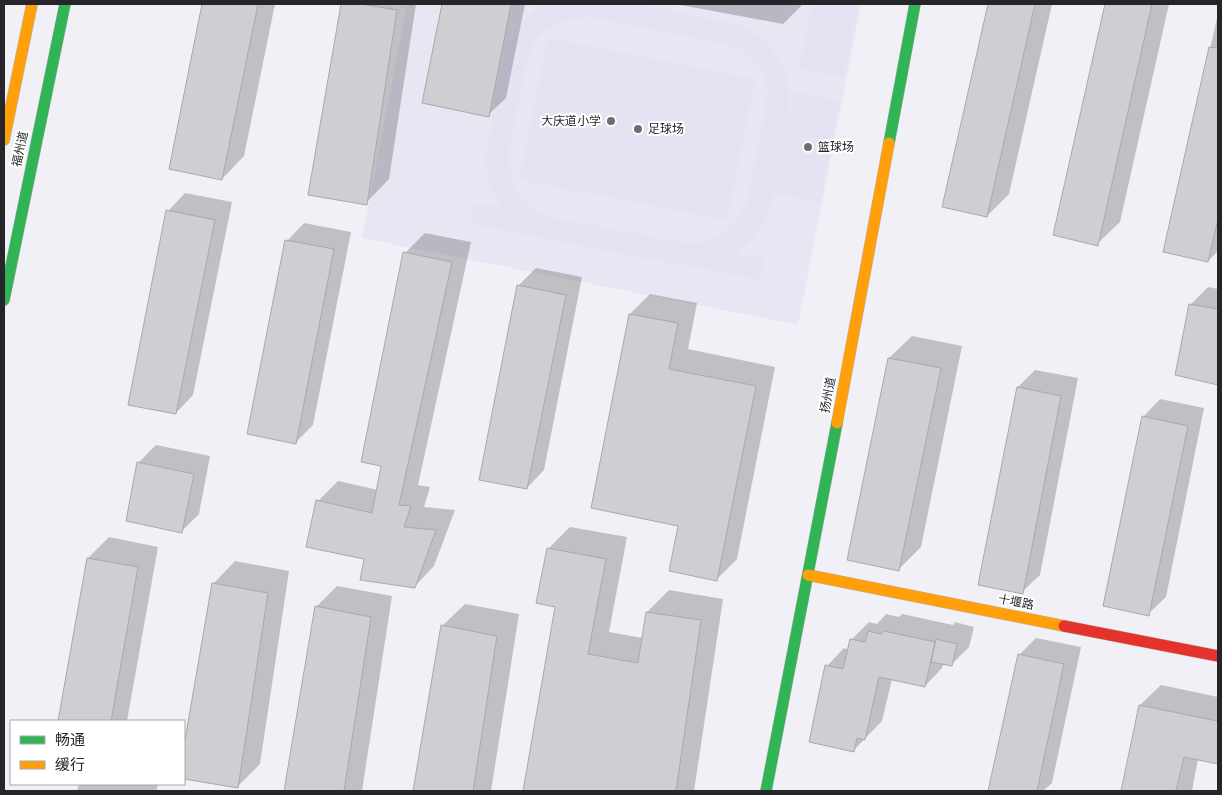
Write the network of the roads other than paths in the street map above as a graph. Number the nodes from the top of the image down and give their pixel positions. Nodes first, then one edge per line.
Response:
1 (32, 4) edge
2 (65, 4) edge
3 (915, 4) edge
4 (4, 140) edge
5 (4, 300) edge
6 (808, 575) junction
7 (1218, 656) edge
8 (766, 791) edge

1 - 4 street, 福州道
2 - 5 street, 福州道
3 - 6 street, 扬州道
6 - 7 street, 十堰路
6 - 8 street, 扬州道

